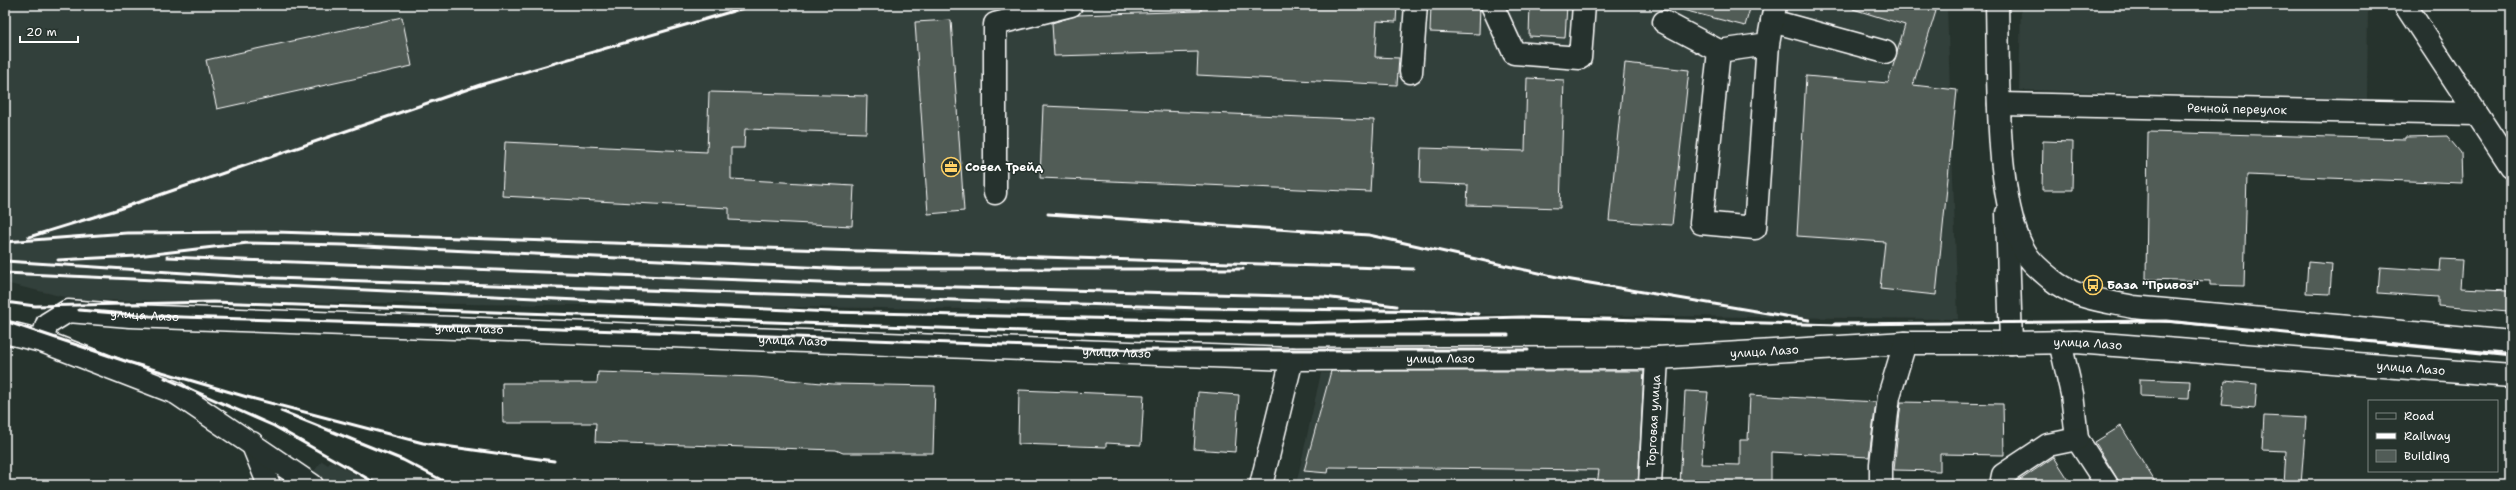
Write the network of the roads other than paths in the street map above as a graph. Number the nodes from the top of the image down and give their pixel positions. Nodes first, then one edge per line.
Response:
1 (1071, 5) edge
2 (1416, 5) edge
3 (1492, 5) edge
4 (1584, 5) edge
5 (1997, 5) edge
6 (2405, 5) edge
7 (1774, 13) edge
8 (1664, 22) dead end
9 (1768, 44) junction
10 (1719, 52) junction
11 (1885, 52) dead end
12 (1411, 72) dead end
13 (1999, 104) junction
14 (2476, 114) junction
15 (2510, 161) edge
16 (995, 193) dead end
17 (2007, 202) junction
18 (5, 332) edge
19 (42, 341) junction
20 (2060, 342) junction
21 (2511, 342) edge
22 (1905, 343) junction
23 (2011, 343) junction
24 (1657, 358) junction
25 (1292, 359) junction
26 (2511, 376) edge
27 (2077, 439) junction
28 (252, 443) junction
29 (311, 483) edge
30 (269, 485) edge
31 (1261, 485) edge
32 (1650, 485) edge
33 (1881, 485) edge
34 (2001, 485) edge
35 (2107, 485) edge

1 - 16 main road
2 - 12 main road
3 - 4 main road
5 - 13 main road
6 - 14 main road
7 - 9 main road
7 - 11 main road
8 - 10 main road
9 - 10 main road
9 - 10 main road
13 - 14 main road, Речной переулок
13 - 17 main road
14 - 15 main road
17 - 21 main road
17 - 23 main road
18 - 19 main road
19 - 25 main road, улица Лазо
19 - 28 main road
20 - 23 main road, улица Лазо
20 - 26 main road, улица Лазо
20 - 27 main road
22 - 23 main road, улица Лазо
22 - 24 main road, улица Лазо
22 - 33 main road
24 - 25 main road, улица Лазо
24 - 32 main road, Торговая улица
25 - 31 main road
27 - 34 main road
27 - 35 main road
28 - 29 main road
28 - 30 main road

